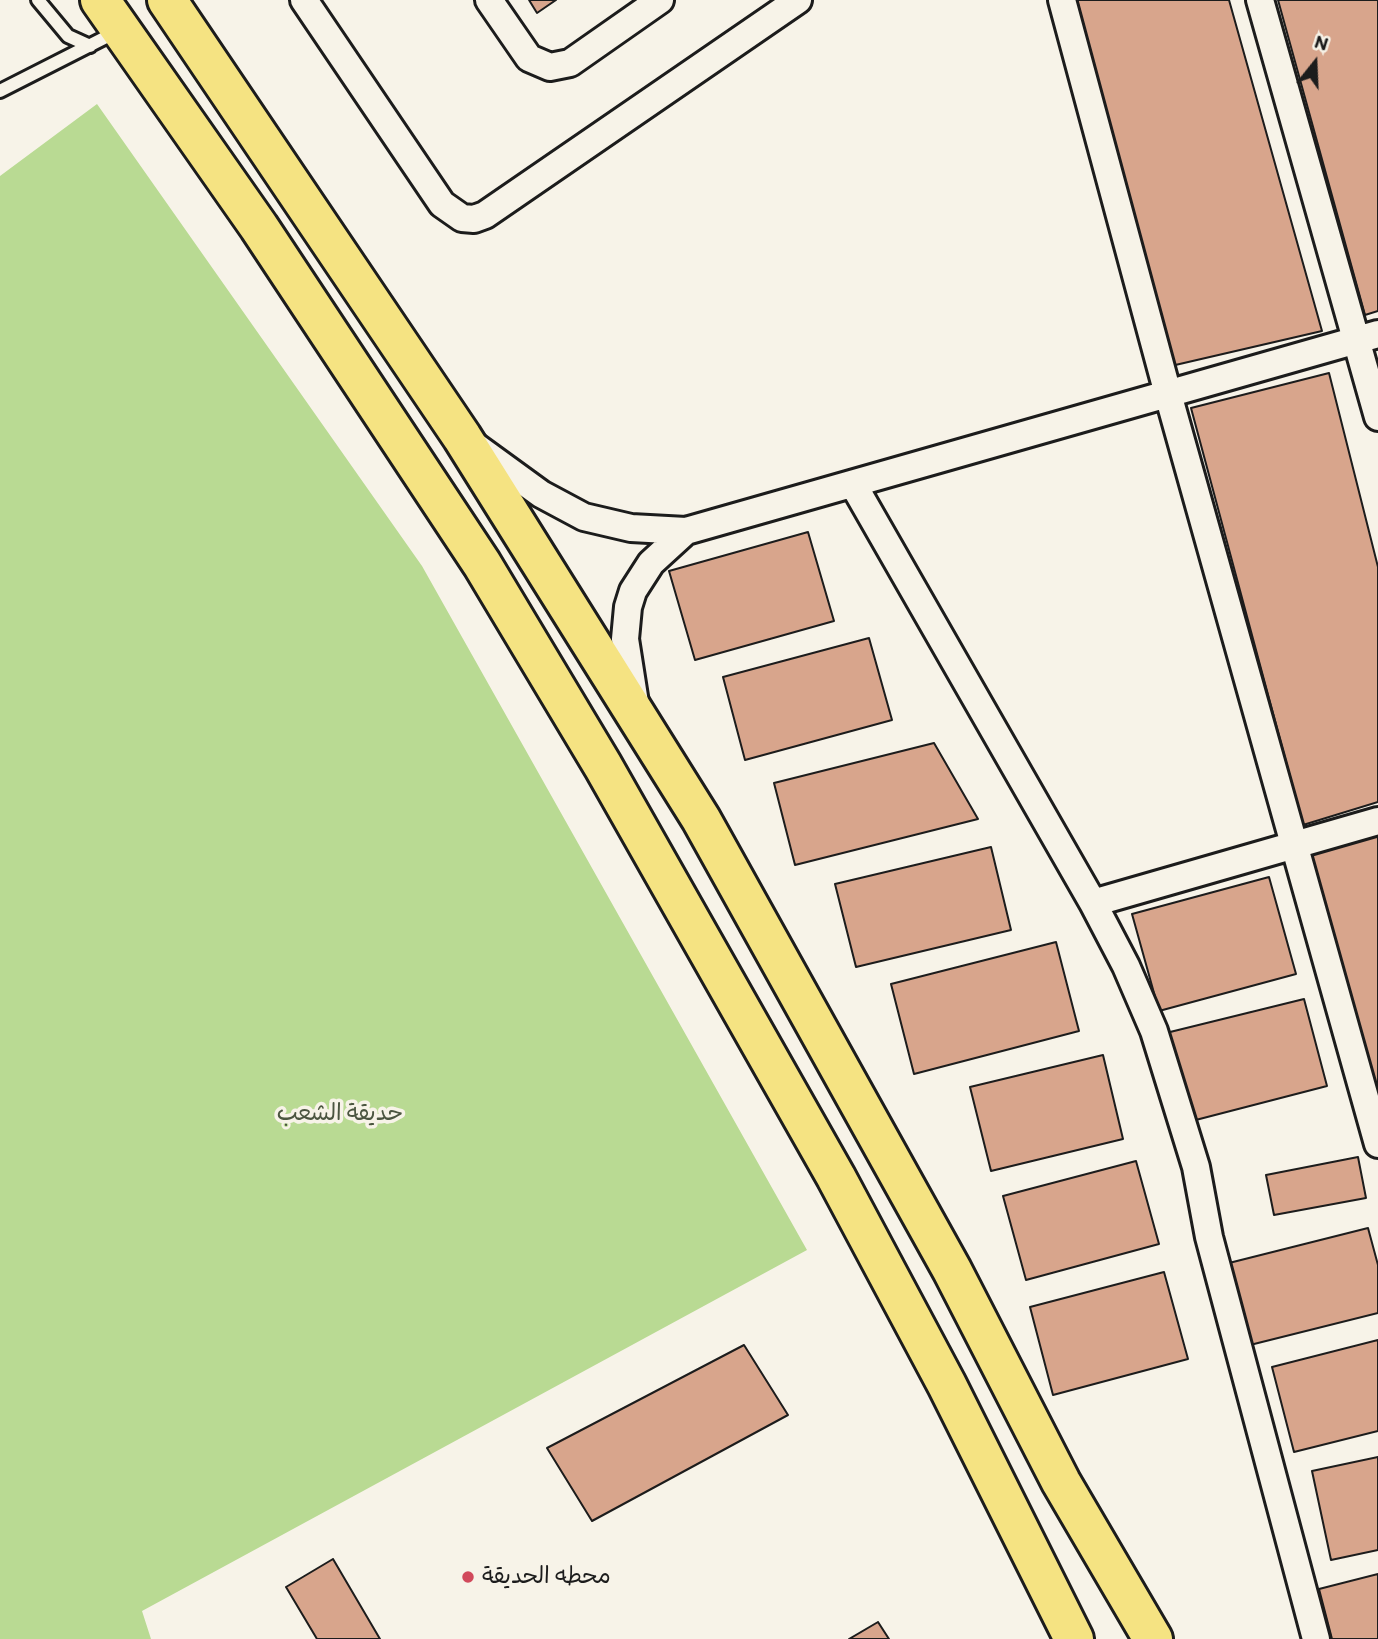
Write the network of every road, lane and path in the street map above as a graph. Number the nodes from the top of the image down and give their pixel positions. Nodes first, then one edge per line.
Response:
1 (38, 0) edge
2 (167, 0) edge
3 (304, 0) edge
4 (489, 0) edge
5 (660, 0) edge
6 (797, 0) edge
7 (1062, 0) edge
8 (1260, 0) edge
9 (103, 25) edge
10 (0, 91) edge
11 (1367, 338) edge
12 (1168, 394) junction
13 (1378, 417) edge
14 (462, 437) junction
15 (853, 484) junction
16 (686, 531) junction
17 (637, 714) junction
18 (1378, 821) edge
19 (1294, 845) junction
20 (1093, 902) junction
21 (1378, 1144) edge
22 (1074, 1639) edge
23 (1153, 1639) edge
24 (1316, 1639) edge

1 - 9 lane
2 - 14 main road
3 - 6 street
4 - 5 street
7 - 12 street
8 - 11 street
9 - 10 lane
9 - 22 main road
11 - 12 street
11 - 13 street
12 - 15 street
12 - 19 street
14 - 16 street
14 - 17 main road
15 - 16 street
15 - 20 street
16 - 17 street
17 - 23 main road
18 - 19 street
19 - 20 street
19 - 21 street
20 - 24 street

